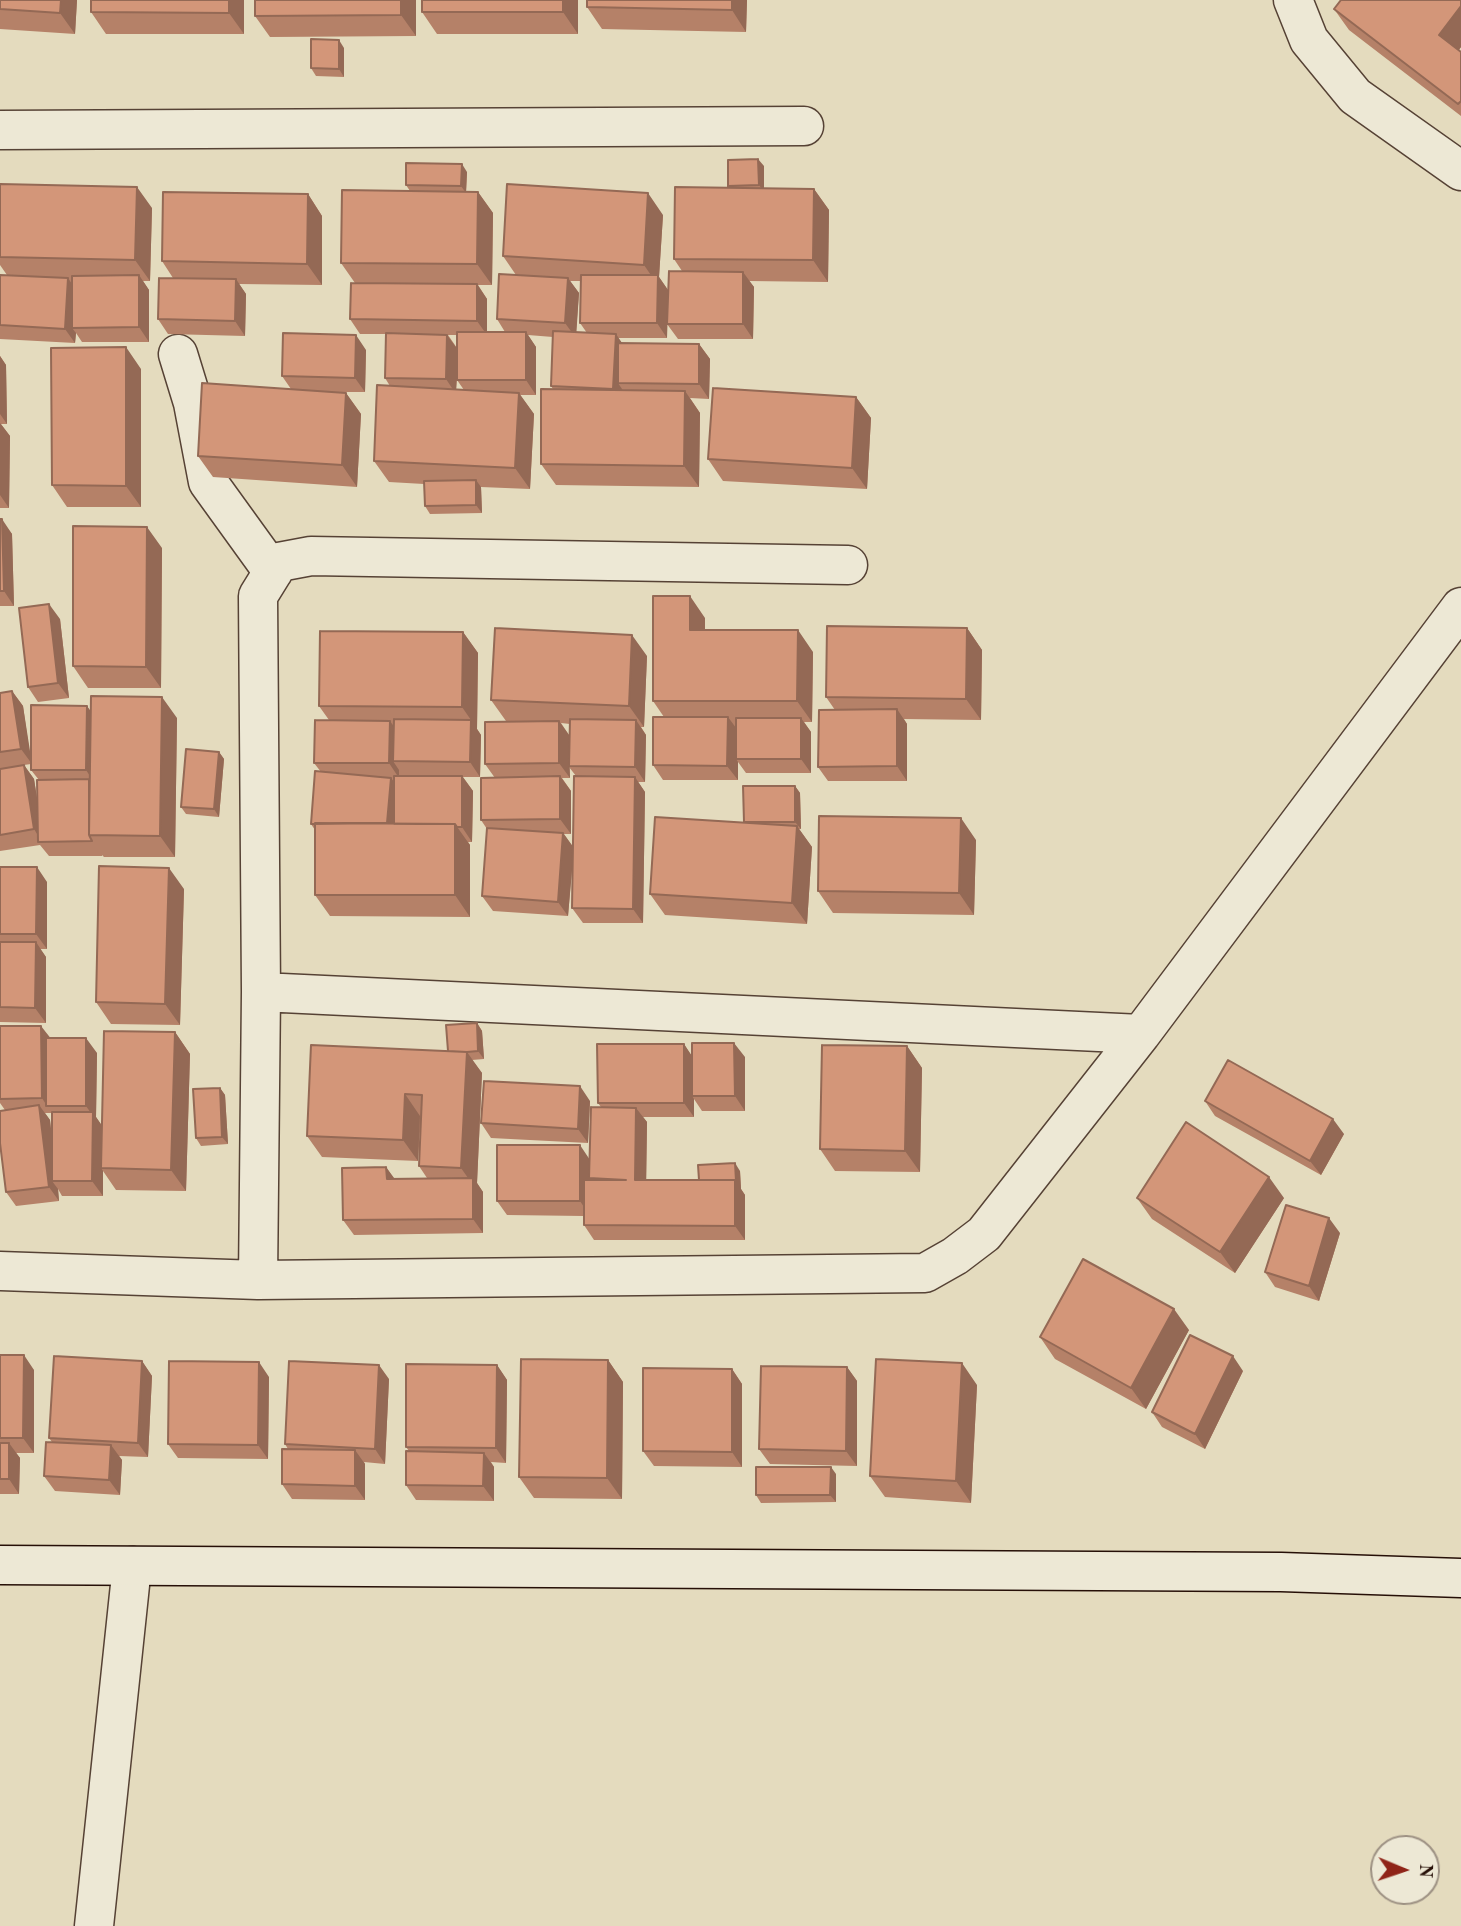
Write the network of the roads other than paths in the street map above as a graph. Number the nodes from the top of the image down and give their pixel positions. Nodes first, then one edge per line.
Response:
1 (1293, 0) edge
2 (804, 126) dead end
3 (0, 130) edge
4 (1461, 171) edge
5 (178, 354) dead end
6 (848, 565) dead end
7 (273, 572) junction
8 (1461, 607) edge
9 (261, 992) junction
10 (1141, 1034) junction
11 (0, 1271) edge
12 (258, 1280) junction
13 (0, 1565) edge
14 (132, 1566) junction
15 (1461, 1578) edge
16 (94, 1926) edge

1 - 4 street
2 - 3 street
5 - 7 street
6 - 7 street
7 - 9 street
8 - 10 street
9 - 10 street
9 - 12 street
10 - 12 street
11 - 12 street
13 - 14 street
14 - 15 street
14 - 16 street

